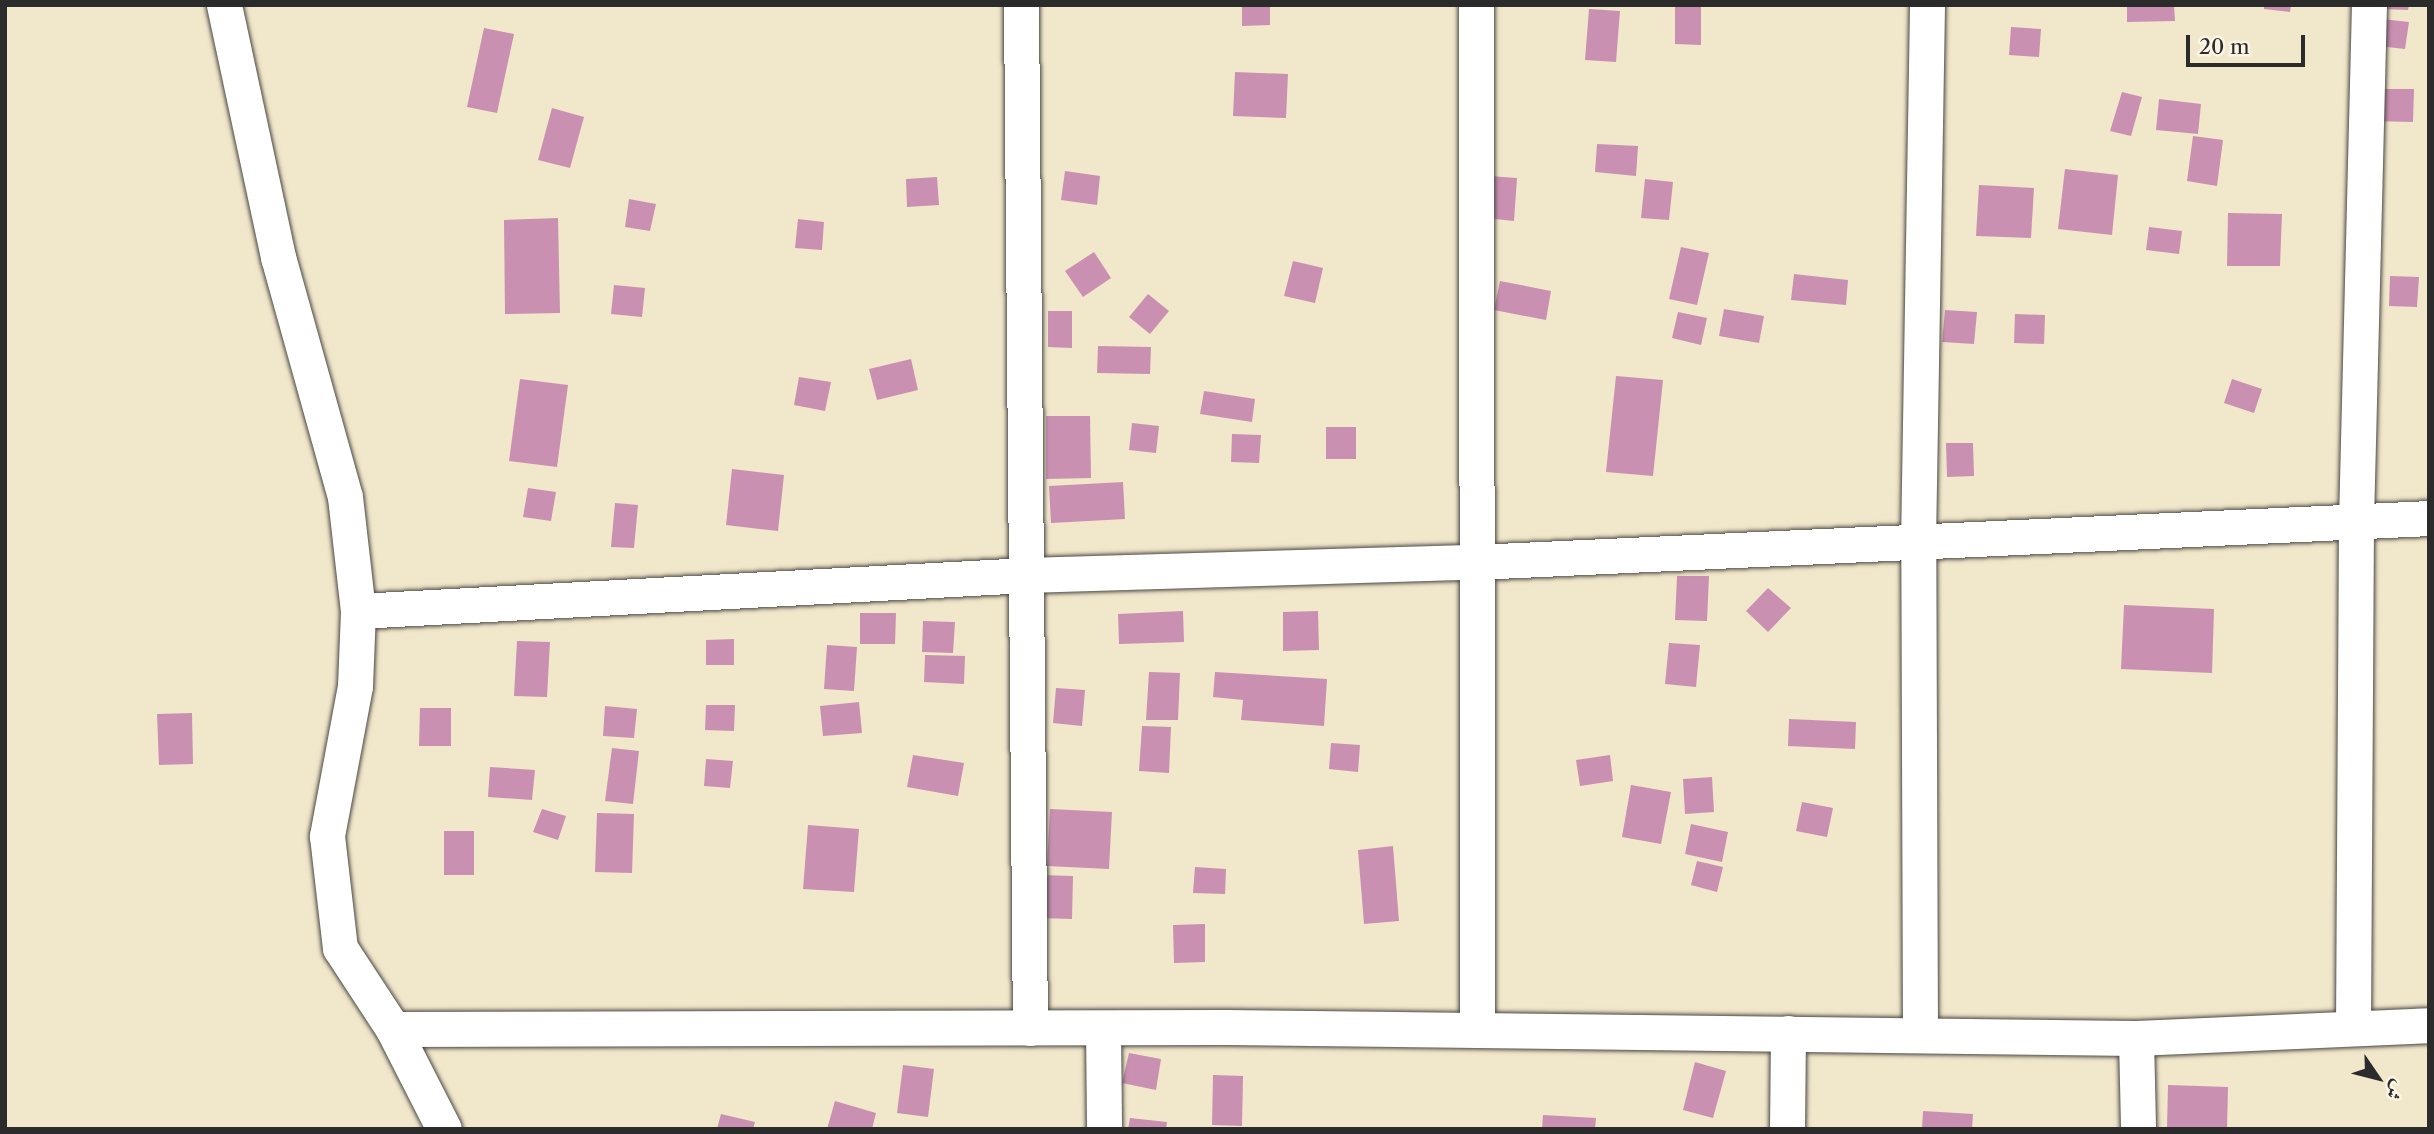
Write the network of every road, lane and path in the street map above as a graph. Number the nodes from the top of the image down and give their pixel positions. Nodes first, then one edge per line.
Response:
1 (224, 5) edge
2 (1021, 5) edge
3 (1476, 5) edge
4 (1927, 5) edge
5 (2369, 5) edge
6 (2429, 518) edge
7 (2356, 522) junction
8 (1917, 543) junction
9 (1476, 562) junction
10 (1026, 575) junction
11 (358, 611) junction
12 (2429, 1025) edge
13 (1030, 1028) junction
14 (1103, 1028) junction
15 (2353, 1028) junction
16 (393, 1029) junction
17 (1477, 1030) junction
18 (1788, 1033) junction
19 (1920, 1035) junction
20 (2136, 1038) junction
21 (444, 1129) edge
22 (1104, 1129) edge
23 (1787, 1129) edge
24 (2138, 1129) edge

1 - 11 street
2 - 10 street
3 - 9 street
4 - 8 street
5 - 7 street
6 - 7 street
7 - 8 street
7 - 15 street
8 - 9 street
8 - 19 street
9 - 10 street
9 - 17 street
10 - 11 street
10 - 13 street
11 - 16 street
12 - 15 street
13 - 14 street
13 - 16 street
14 - 17 street
14 - 22 street
15 - 20 street
16 - 21 street
17 - 18 street
18 - 19 street
18 - 23 street
19 - 20 street
20 - 24 street

